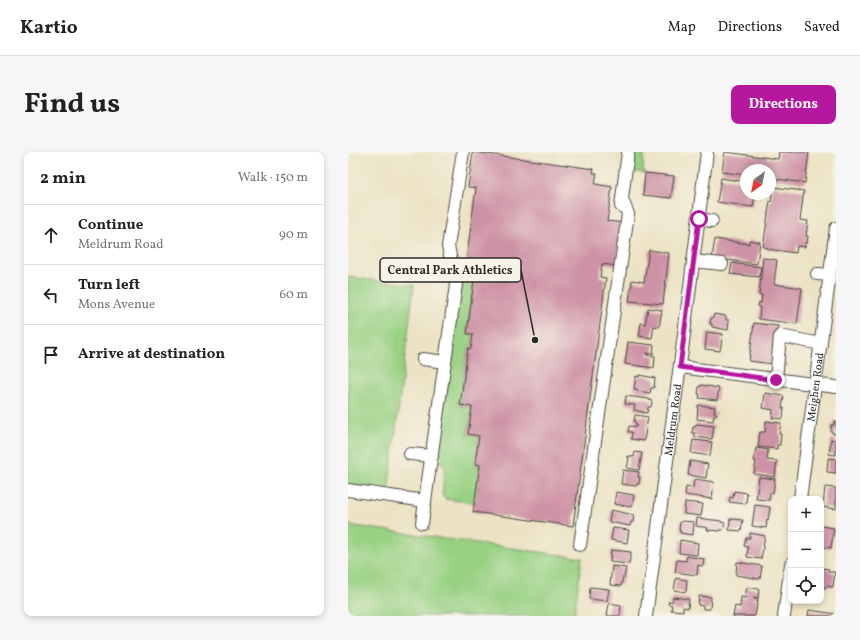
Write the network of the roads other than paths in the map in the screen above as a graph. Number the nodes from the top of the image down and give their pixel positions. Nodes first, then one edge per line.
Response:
1 (463, 152) edge
2 (628, 152) edge
3 (707, 152) edge
4 (622, 199) junction
5 (699, 219) junction
6 (712, 221) dead end
7 (619, 223) dead end
8 (836, 228) edge
9 (693, 261) junction
10 (722, 264) dead end
11 (817, 274) dead end
12 (830, 276) junction
13 (820, 344) junction
14 (423, 358) dead end
15 (445, 362) junction
16 (680, 367) junction
17 (776, 380) junction
18 (815, 385) junction
19 (836, 387) edge
20 (410, 454) dead end
21 (432, 456) junction
22 (348, 490) edge
23 (800, 496) edge
24 (425, 501) junction
25 (422, 523) dead end
26 (580, 545) dead end
27 (790, 568) edge
28 (646, 616) edge
29 (784, 616) edge

1 - 15 street
2 - 4 street
3 - 5 street, Meldrum Road
4 - 7 street
4 - 26 street
5 - 6 street
5 - 9 street, Meldrum Road
8 - 12 street, Meighen Road
9 - 10 street
9 - 16 street, Meldrum Road
11 - 12 street
12 - 13 street, Meighen Road
13 - 17 street
13 - 18 street, Meighen Road
14 - 15 street
15 - 21 street
16 - 17 street
16 - 28 street, Meldrum Road
17 - 18 street
18 - 19 street
18 - 23 street, Meighen Road
20 - 21 street
21 - 24 street
22 - 24 street
24 - 25 street
27 - 29 street

